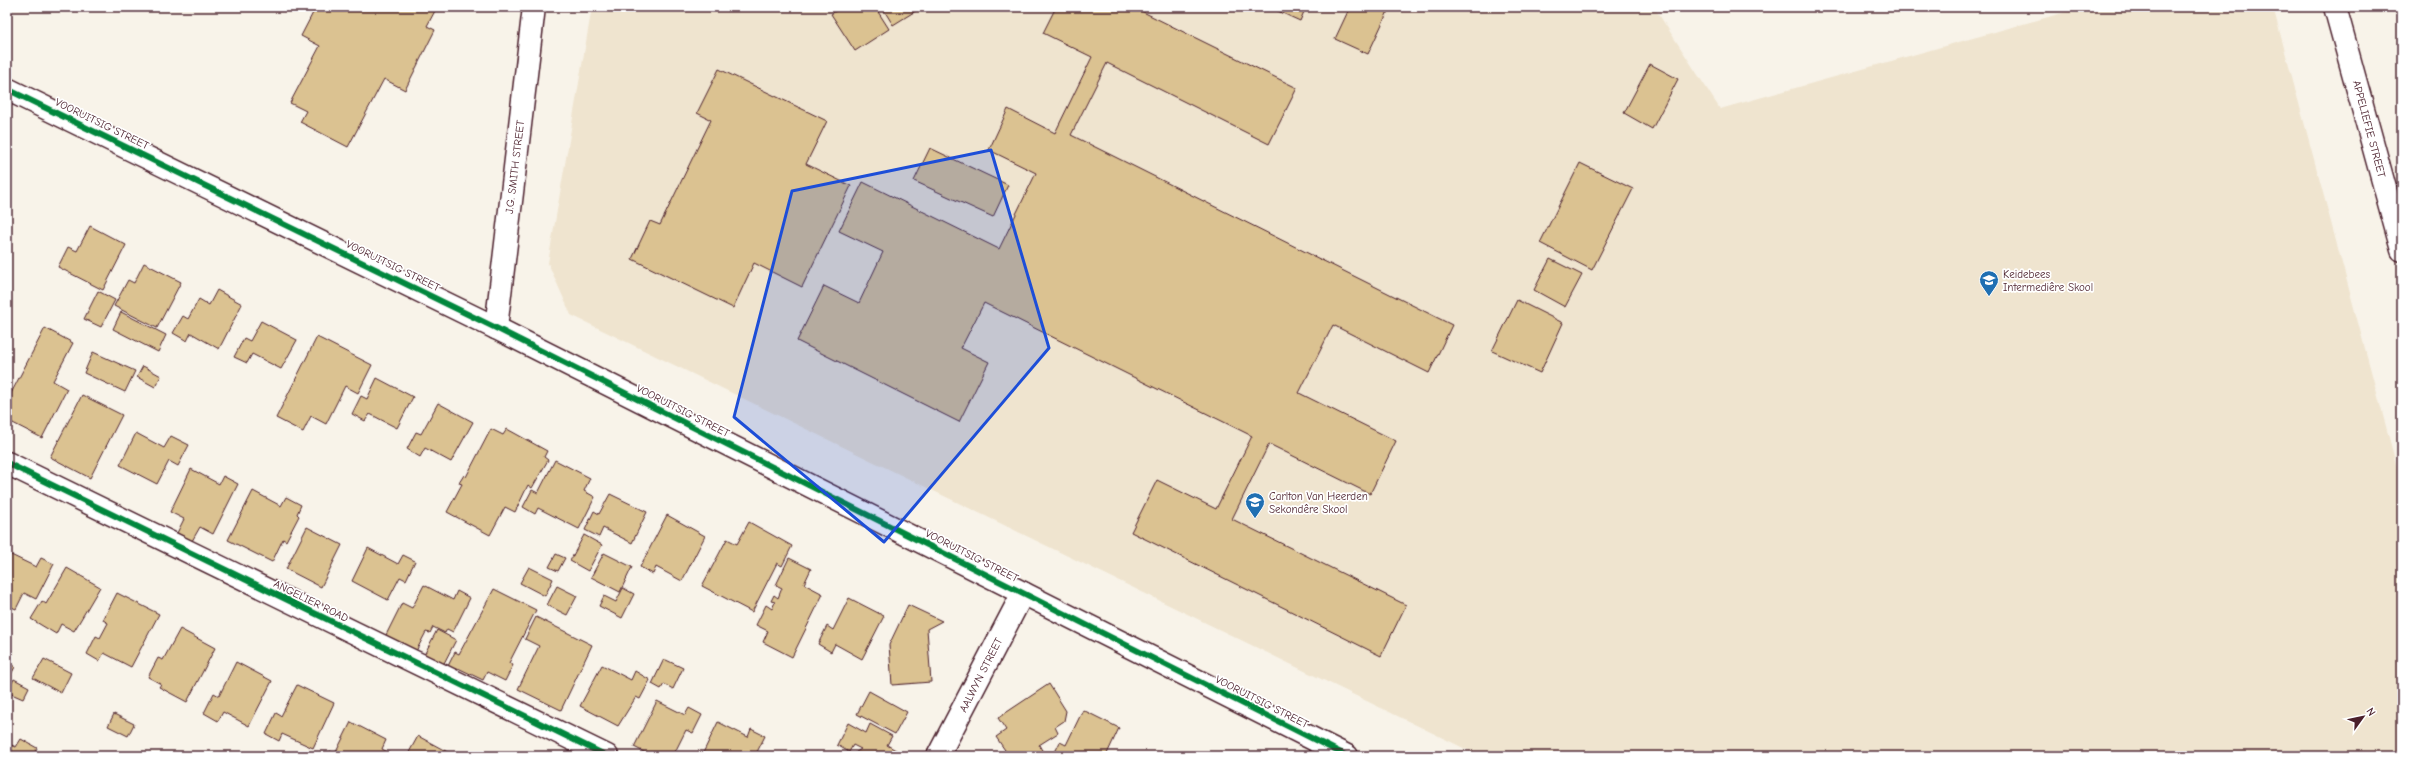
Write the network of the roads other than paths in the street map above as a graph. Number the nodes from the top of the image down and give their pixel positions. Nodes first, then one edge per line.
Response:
1 (534, 7) edge
2 (2335, 7) edge
3 (7, 89) edge
4 (2402, 250) edge
5 (496, 328) junction
6 (7, 463) edge
7 (1023, 593) junction
8 (584, 751) edge
9 (607, 756) edge
10 (938, 756) edge
11 (1347, 756) edge

1 - 5 street, J.G. SMITH STREET
2 - 4 street, APPELIEFIE STREET
3 - 5 street, VOORUITSIG STREET
5 - 7 street, VOORUITSIG STREET
6 - 8 street, ANGELIER ROAD
7 - 10 street, AALWYN STREET
7 - 11 street, VOORUITSIG STREET
8 - 9 street, ANGELIER ROAD

